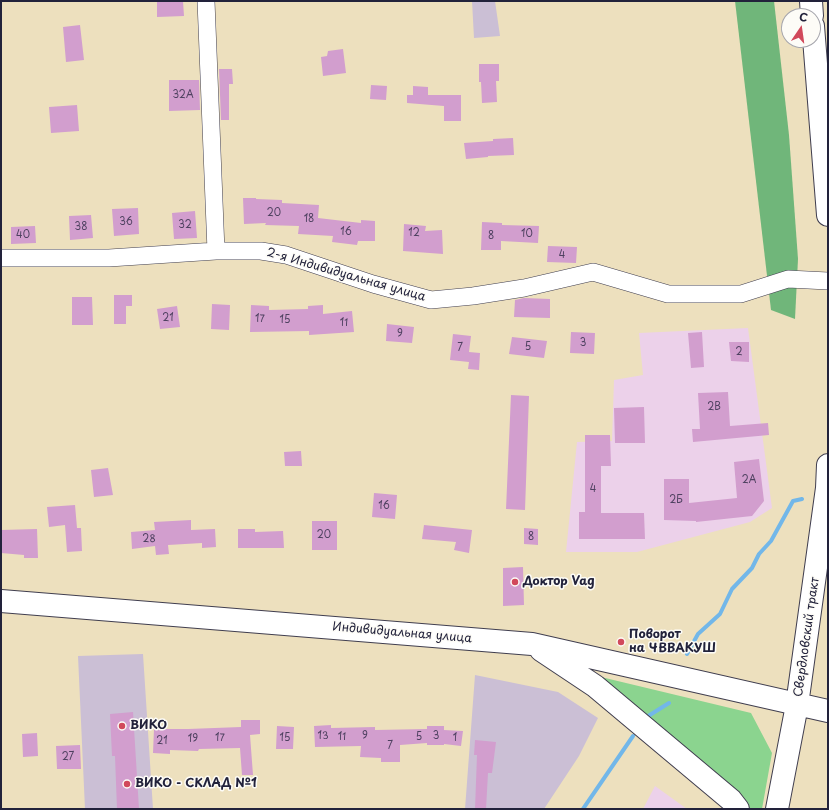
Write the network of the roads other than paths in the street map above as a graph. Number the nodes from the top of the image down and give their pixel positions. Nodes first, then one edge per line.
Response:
1 (206, 1) edge
2 (815, 48) edge
3 (828, 215) edge
4 (216, 251) junction
5 (1, 258) edge
6 (828, 281) edge
7 (828, 465) edge
8 (1, 602) edge
9 (532, 644) junction
10 (797, 705) junction
11 (828, 711) edge
12 (738, 809) edge
13 (777, 809) edge

1 - 4 street
2 - 3 main road
4 - 5 street, 2-я Индивидуальная улица
4 - 6 street, 2-я Индивидуальная улица
7 - 10 main road, Свердловский тракт
8 - 9 main road, Индивидуальная улица
9 - 10 main road, Индивидуальная улица
9 - 12 main road
10 - 11 main road, Индивидуальная улица
10 - 13 main road, Свердловский тракт

